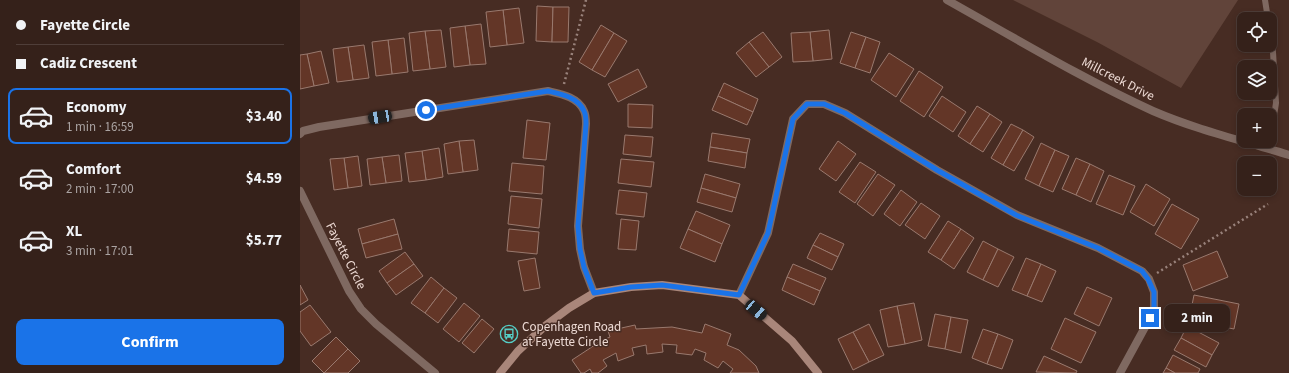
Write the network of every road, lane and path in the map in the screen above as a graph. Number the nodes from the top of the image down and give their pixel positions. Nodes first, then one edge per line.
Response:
1 (586, 0) edge
2 (947, 0) edge
3 (1265, 0) edge
4 (1267, 12) edge
5 (1273, 52) edge
6 (561, 94) junction
7 (300, 134) edge
8 (1269, 149) junction
9 (1289, 155) edge
10 (300, 191) edge
11 (1268, 204) dead end
12 (1148, 279) junction
13 (594, 293) junction
14 (739, 295) junction
15 (435, 373) edge
16 (500, 373) edge
17 (818, 373) edge
18 (1120, 373) edge

1 - 6 path
2 - 8 street, Millcreek Drive
3 - 4 lane
5 - 8 lane
6 - 7 street
6 - 13 street
8 - 9 street, Millcreek Drive
10 - 15 street, Fayette Circle
11 - 12 path
12 - 14 street
12 - 18 street
13 - 14 street
13 - 16 street
14 - 17 street

